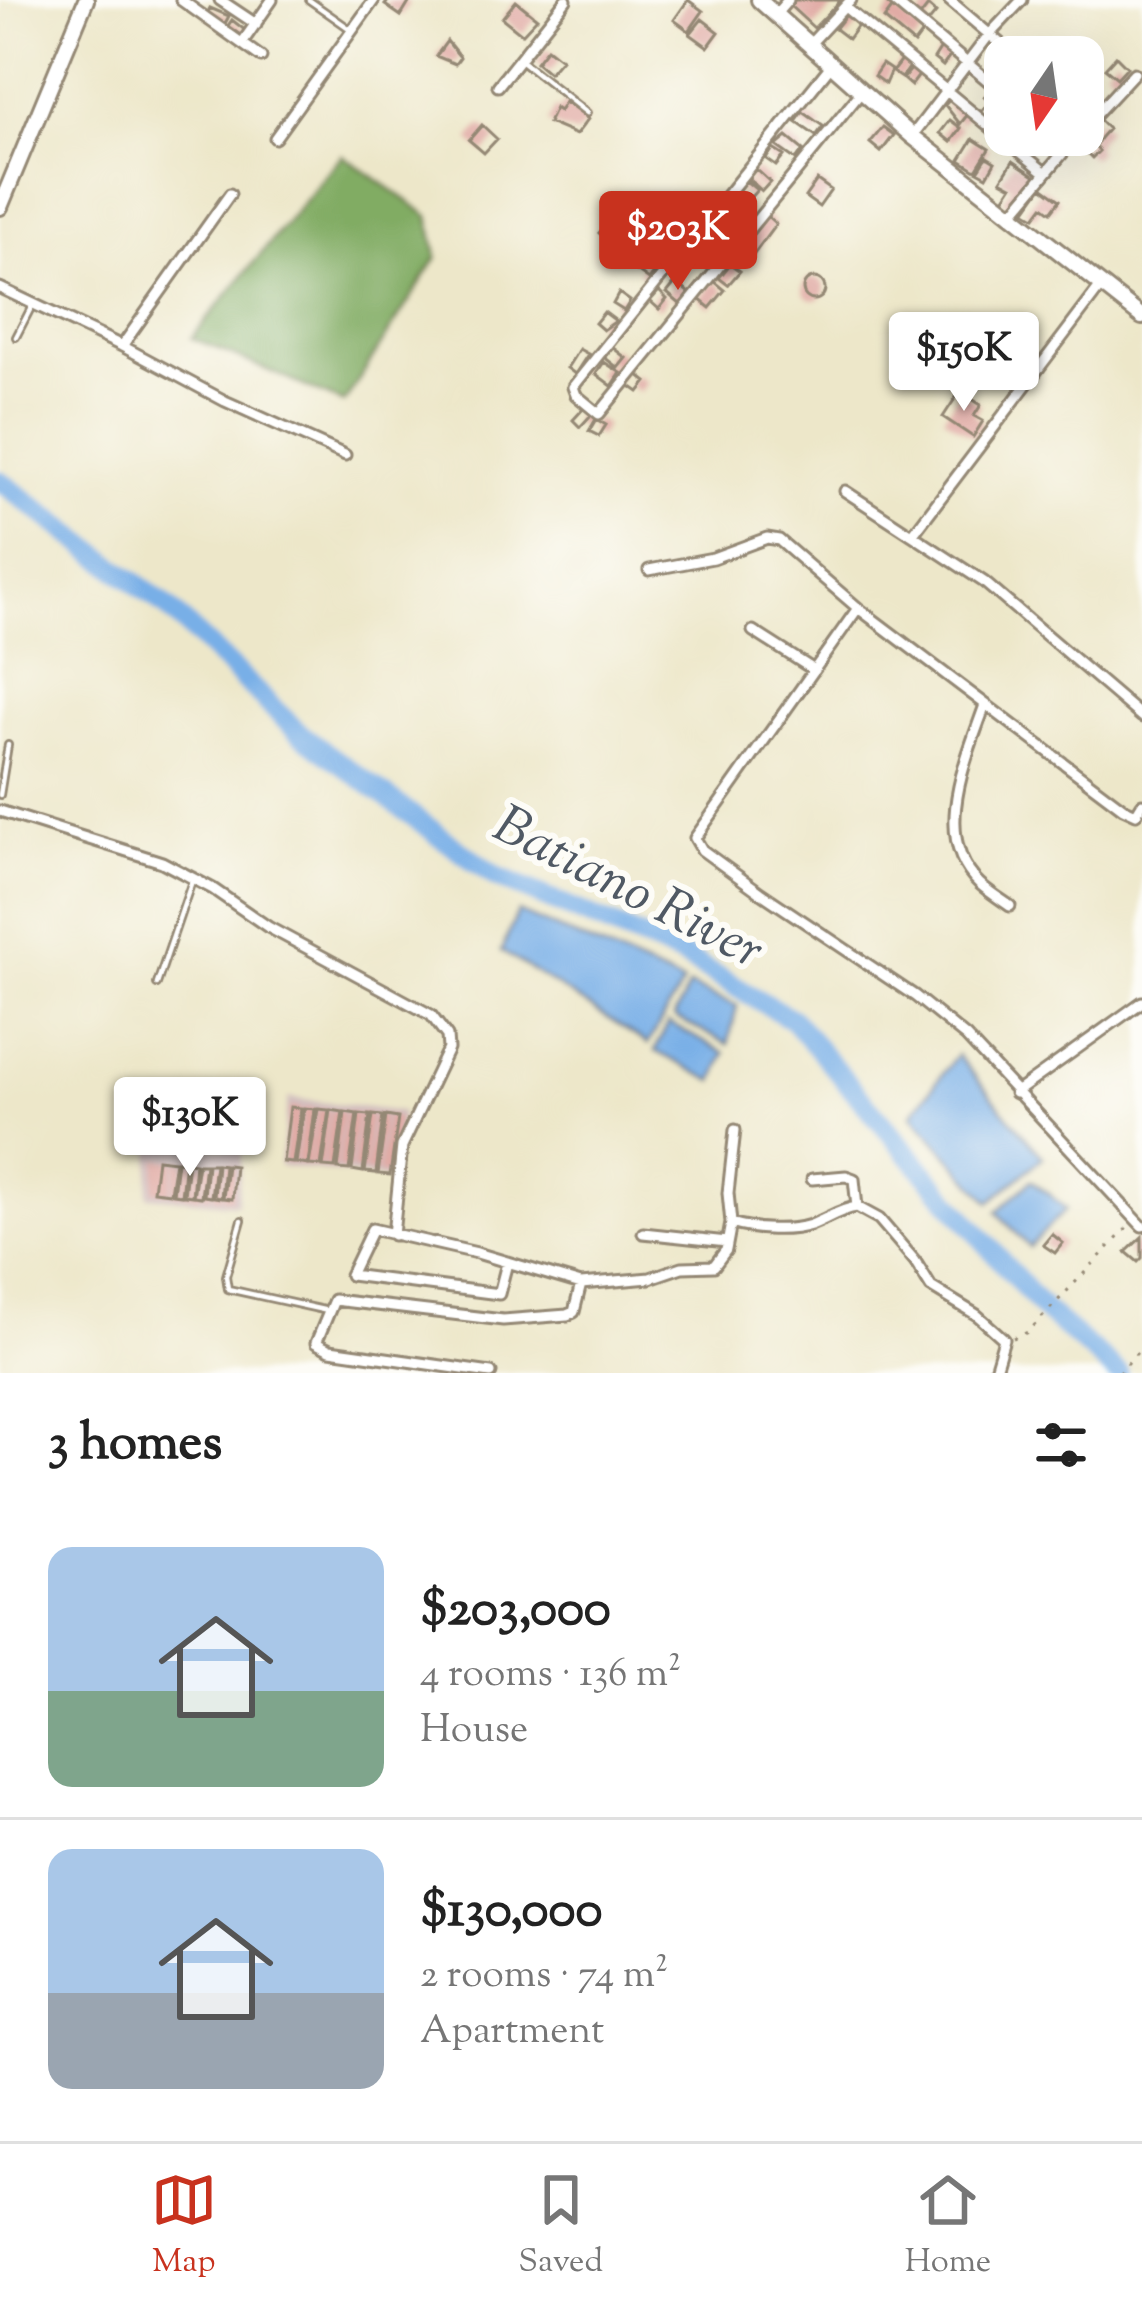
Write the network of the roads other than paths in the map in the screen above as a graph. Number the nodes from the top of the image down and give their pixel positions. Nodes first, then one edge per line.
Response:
1 (86, 0) edge
2 (181, 0) edge
3 (220, 0) edge
4 (272, 0) edge
5 (309, 0) edge
6 (374, 0) edge
7 (566, 0) edge
8 (759, 0) edge
9 (788, 0) edge
10 (892, 0) edge
11 (949, 0) edge
12 (1022, 0) edge
13 (848, 3) edge
14 (775, 15) junction
15 (256, 24) junction
16 (353, 31) junction
17 (989, 35) junction
18 (242, 43) junction
19 (809, 45) junction
20 (262, 57) dead end
21 (519, 58) junction
22 (832, 64) junction
23 (968, 65) junction
24 (1134, 73) dead end
25 (984, 78) edge
26 (498, 86) dead end
27 (862, 91) junction
28 (947, 92) junction
29 (1104, 100) edge
30 (587, 113) dead end
31 (912, 136) junction
32 (275, 138) dead end
33 (1060, 156) edge
34 (1046, 173) junction
35 (230, 194) dead end
36 (0, 207) edge
37 (1010, 216) junction
38 (694, 236) junction
39 (724, 261) junction
40 (1101, 286) junction
41 (0, 288) edge
42 (33, 304) junction
43 (1142, 317) edge
44 (16, 337) dead end
45 (122, 346) junction
46 (345, 455) dead end
47 (845, 490) dead end
48 (914, 533) junction
49 (649, 570) dead end
50 (858, 608) junction
51 (753, 631) dead end
52 (814, 670) junction
53 (985, 705) junction
54 (1142, 717) edge
55 (8, 745) dead end
56 (0, 795) edge
57 (1142, 804) edge
58 (0, 811) edge
59 (193, 878) junction
60 (1010, 906) dead end
61 (157, 984) dead end
62 (1142, 1002) edge
63 (1015, 1094) junction
64 (735, 1130) dead end
65 (812, 1179) dead end
66 (857, 1207) junction
67 (242, 1220) dead end
68 (1139, 1222) edge
69 (731, 1223) junction
70 (644, 1233) dead end
71 (393, 1235) junction
72 (727, 1242) junction
73 (507, 1263) junction
74 (350, 1275) junction
75 (581, 1284) junction
76 (331, 1305) junction
77 (491, 1373) edge
78 (994, 1373) edge

1 - 36 street
2 - 18 street
3 - 15 street
4 - 15 street
5 - 16 lane
6 - 16 street
7 - 21 street
8 - 14 street
9 - 14 street
10 - 23 street
11 - 17 street
12 - 17 street
13 - 19 street
13 - 28 street
14 - 19 street
15 - 18 street
16 - 32 street
17 - 23 street
18 - 20 street
19 - 22 street
21 - 26 street
21 - 30 lane
22 - 27 street
22 - 38 street
23 - 25 street
23 - 28 street
24 - 29 street
27 - 31 street
27 - 39 street
28 - 31 street
28 - 34 street
31 - 37 street
33 - 34 street
34 - 37 street
35 - 45 street
37 - 40 street
38 - 39 street
38 - 39 street
40 - 43 street
40 - 48 street
41 - 42 street
42 - 44 lane
42 - 45 street
45 - 46 street
47 - 48 street
48 - 54 street
49 - 50 street
50 - 52 street
50 - 53 street
51 - 52 street
52 - 63 street
53 - 57 street
53 - 60 street
55 - 56 lane
58 - 59 street
59 - 61 lane
59 - 71 street
62 - 63 street
63 - 68 street
64 - 69 street
65 - 66 street
66 - 69 street
66 - 78 street
67 - 76 lane
69 - 72 street
70 - 72 street
71 - 73 street
71 - 74 street
72 - 75 street
73 - 74 street
73 - 75 street
74 - 76 street
75 - 76 street
76 - 77 street

